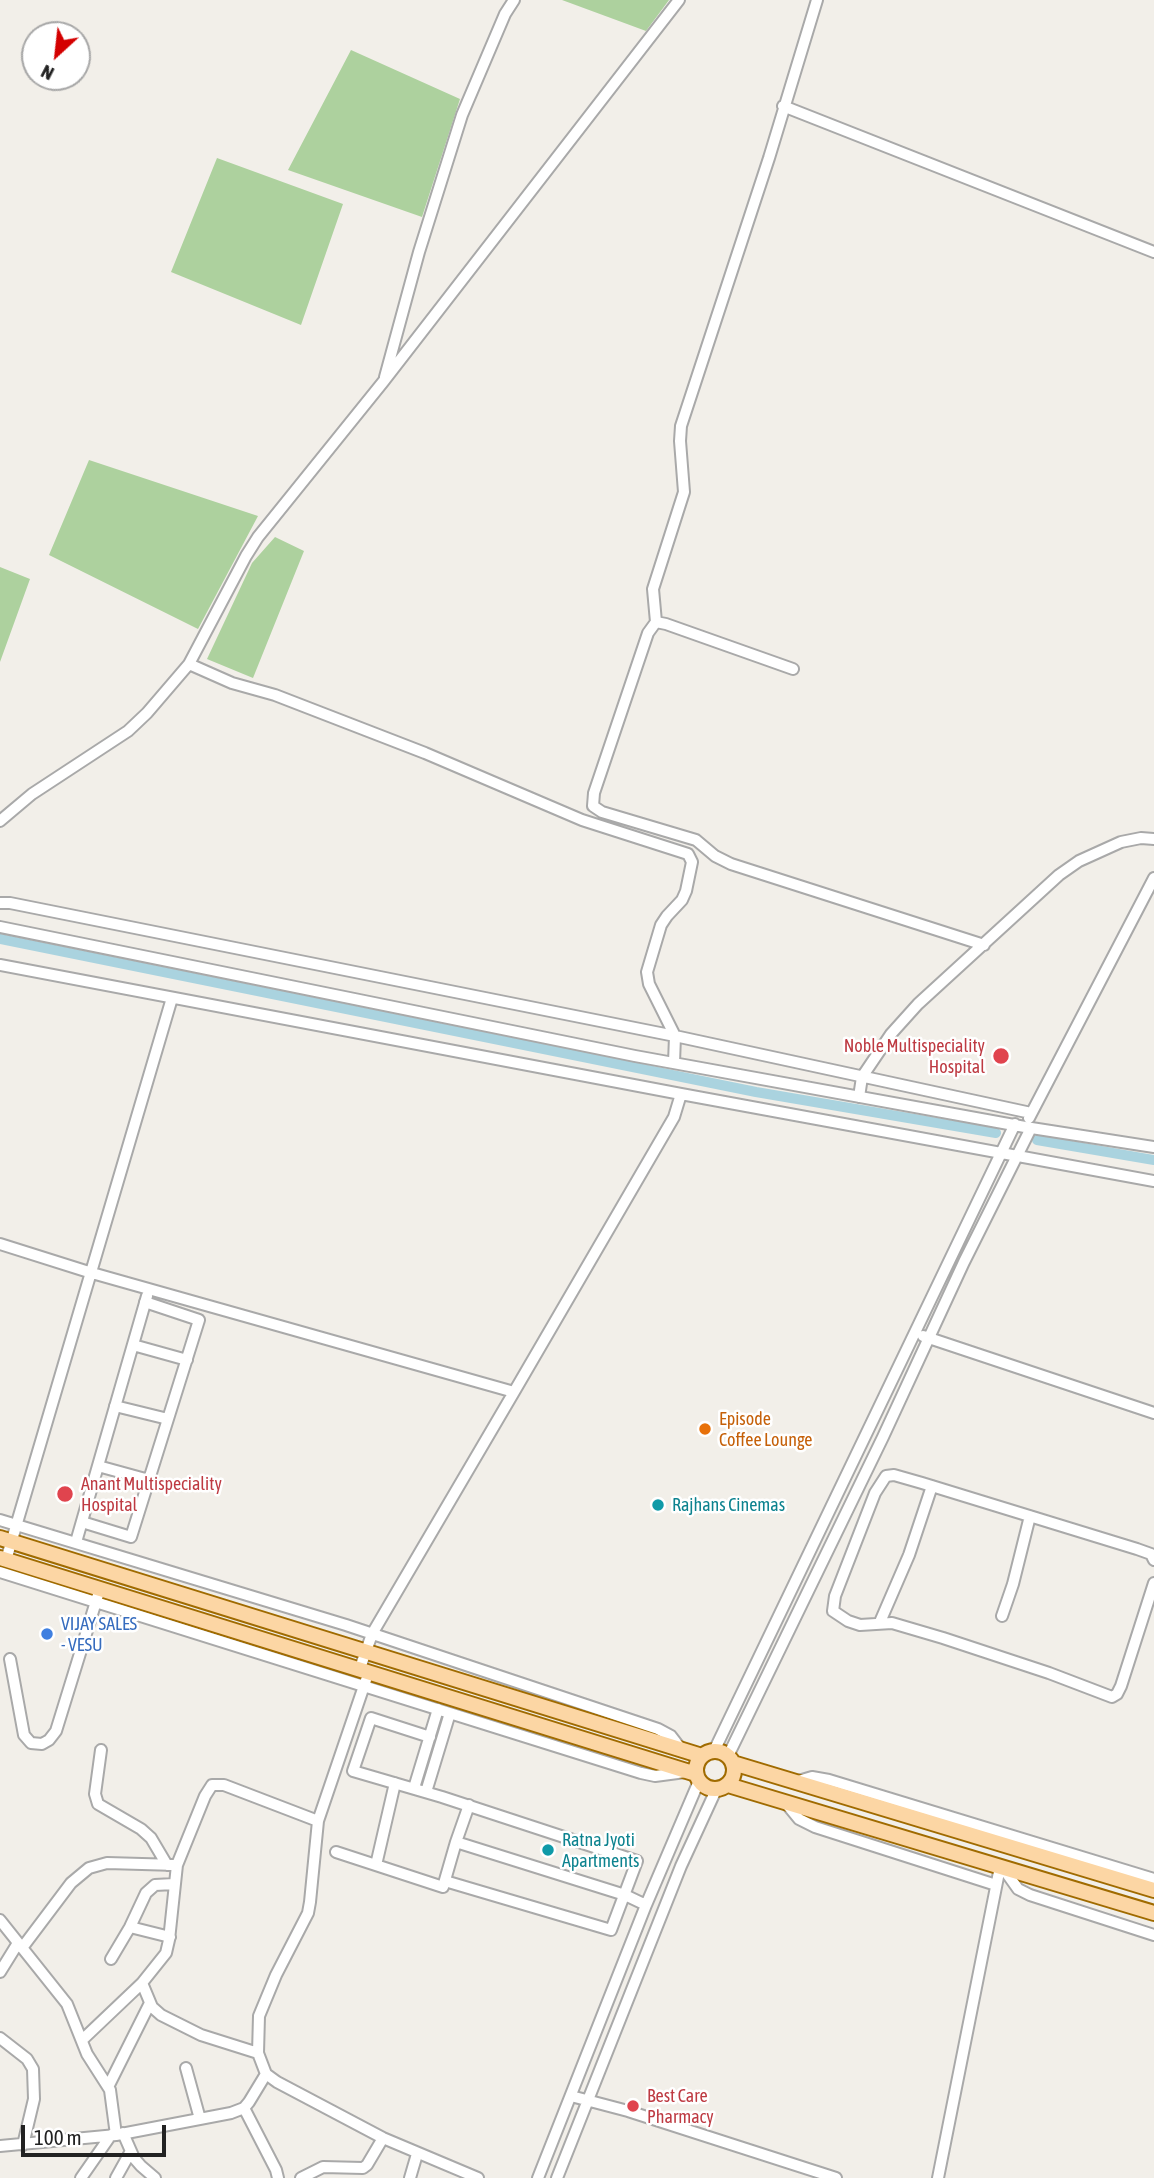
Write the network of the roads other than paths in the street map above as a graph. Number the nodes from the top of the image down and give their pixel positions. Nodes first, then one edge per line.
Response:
1 (513, 0) edge
2 (679, 0) edge
3 (817, 0) edge
4 (783, 106) junction
5 (1154, 252) edge
6 (383, 382) junction
7 (656, 622) junction
8 (188, 664) junction
9 (793, 670) dead end
10 (0, 821) edge
11 (1154, 839) edge
12 (1154, 878) edge
13 (0, 903) edge
14 (0, 927) edge
15 (984, 945) junction
16 (0, 965) edge
17 (172, 998) junction
18 (675, 1036) junction
19 (674, 1063) junction
20 (862, 1077) junction
21 (681, 1094) junction
22 (859, 1097) junction
23 (1031, 1113) junction
24 (1023, 1126) junction
25 (1154, 1147) edge
26 (1002, 1152) junction
27 (1017, 1155) junction
28 (1154, 1181) edge
29 (0, 1244) edge
30 (92, 1273) junction
31 (149, 1289) junction
32 (145, 1302) junction
33 (913, 1333) junction
34 (929, 1339) junction
35 (133, 1345) junction
36 (187, 1360) junction
37 (514, 1392) junction
38 (115, 1406) junction
39 (1154, 1413) edge
40 (168, 1419) junction
41 (98, 1465) junction
42 (149, 1480) junction
43 (932, 1486) junction
44 (1030, 1516) junction
45 (0, 1520) edge
46 (82, 1522) junction
47 (841, 1524) junction
48 (16, 1525) junction
49 (861, 1531) junction
50 (5, 1540) edge
51 (832, 1541) junction
52 (76, 1542) junction
53 (854, 1551) junction
54 (1154, 1560) edge
55 (2, 1563) edge
56 (1154, 1583) edge
57 (98, 1595) junction
58 (1002, 1616) dead end
59 (880, 1622) junction
60 (372, 1634) junction
61 (366, 1651) junction
62 (9, 1659) dead end
63 (364, 1677) junction
64 (438, 1709) junction
65 (450, 1713) junction
66 (430, 1737) junction
67 (681, 1749) junction
68 (101, 1750) dead end
69 (719, 1757) junction
70 (695, 1775) junction
71 (795, 1782) junction
72 (395, 1783) junction
73 (414, 1788) junction
74 (722, 1788) junction
75 (426, 1792) junction
76 (785, 1802) junction
77 (469, 1805) junction
78 (318, 1821) junction
79 (456, 1842) junction
80 (336, 1852) dead end
81 (172, 1865) junction
82 (376, 1865) junction
83 (1001, 1868) junction
84 (1154, 1879) edge
85 (445, 1881) junction
86 (174, 1884) junction
87 (996, 1885) junction
88 (1154, 1889) edge
89 (625, 1895) junction
90 (646, 1905) junction
91 (1154, 1913) edge
92 (0, 1920) edge
93 (130, 1927) junction
94 (1154, 1935) edge
95 (170, 1937) junction
96 (20, 1946) junction
97 (111, 1959) dead end
98 (0, 1972) edge
99 (142, 1983) junction
100 (150, 2003) junction
101 (0, 2038) edge
102 (82, 2040) junction
103 (258, 2053) junction
104 (186, 2068) dead end
105 (266, 2074) junction
106 (108, 2085) junction
107 (571, 2096) junction
108 (588, 2102) junction
109 (244, 2108) junction
110 (201, 2119) junction
111 (117, 2134) junction
112 (383, 2138) junction
113 (23, 2145) junction
114 (0, 2146) edge
115 (131, 2151) junction
116 (417, 2154) junction
117 (82, 2178) edge
118 (116, 2178) edge
119 (155, 2178) edge
120 (278, 2178) edge
121 (301, 2178) edge
122 (410, 2178) edge
123 (478, 2178) edge
124 (538, 2178) edge
125 (557, 2178) edge
126 (836, 2178) edge
127 (938, 2178) edge

1 - 6 street
2 - 6 street
3 - 4 street
4 - 5 street
4 - 7 street
6 - 8 street
7 - 9 street
7 - 15 street
8 - 10 street
8 - 18 street
11 - 15 street
12 - 23 street
13 - 18 street
14 - 19 street
15 - 20 street
16 - 17 street
17 - 21 street
17 - 30 street
18 - 19 street
18 - 20 street
19 - 22 street
20 - 22 street
20 - 23 street
21 - 26 street
21 - 37 street
22 - 24 street
23 - 24 street
24 - 25 street
24 - 26 street
24 - 27 street
26 - 27 street
26 - 33 street
27 - 28 street
27 - 34 street
29 - 30 street
30 - 31 street
30 - 48 street
31 - 32 street
31 - 37 street
32 - 35 street
32 - 36 street
33 - 34 street
33 - 69 street
34 - 39 street
34 - 47 street
35 - 36 street
35 - 38 street
36 - 40 street
37 - 60 street
38 - 40 street
38 - 41 street
40 - 42 street
41 - 42 street
41 - 46 street
42 - 46 street
43 - 44 street
43 - 49 street
43 - 59 street
44 - 54 street
44 - 58 street
45 - 48 street
46 - 52 street
47 - 49 street
47 - 51 street
48 - 50 street
48 - 52 street
49 - 53 street
50 - 55 street
50 - 61 main road
51 - 53 street
51 - 69 street
52 - 60 street
53 - 59 street
55 - 57 main road
56 - 59 street
57 - 62 street
57 - 63 main road
60 - 61 street
60 - 67 street
61 - 63 street
61 - 67 main road
63 - 64 street
63 - 70 main road
63 - 78 street
64 - 65 street
64 - 66 street
65 - 70 street
65 - 75 street
66 - 72 street
66 - 73 street
67 - 69 main road
68 - 81 street
69 - 70 main road
69 - 71 main road
69 - 74 main road
70 - 74 main road
70 - 90 street
71 - 84 street
71 - 88 main road
72 - 73 street
72 - 82 street
73 - 75 street
74 - 76 main road
74 - 108 street
75 - 77 street
76 - 83 main road
76 - 87 street
77 - 79 street
77 - 89 street
78 - 81 street
78 - 103 street
79 - 85 street
79 - 89 street
80 - 82 street
81 - 86 street
81 - 96 street
82 - 85 street
83 - 87 street
83 - 91 main road
83 - 94 street
85 - 89 street
86 - 93 street
86 - 95 street
87 - 127 street
89 - 90 street
90 - 107 street
92 - 96 street
93 - 95 street
93 - 97 street
95 - 99 street
96 - 98 street
96 - 102 street
99 - 100 street
99 - 102 street
100 - 103 street
100 - 106 street
101 - 113 street
102 - 106 street
103 - 105 street
104 - 110 street
105 - 109 street
105 - 112 street
106 - 111 street
107 - 108 street
107 - 124 street
108 - 125 street
108 - 126 street
109 - 110 street
109 - 120 street
110 - 111 street
111 - 113 street
111 - 115 street
111 - 117 street
112 - 116 street
112 - 121 street
113 - 114 street
115 - 118 street
115 - 119 street
116 - 122 street
116 - 123 street

